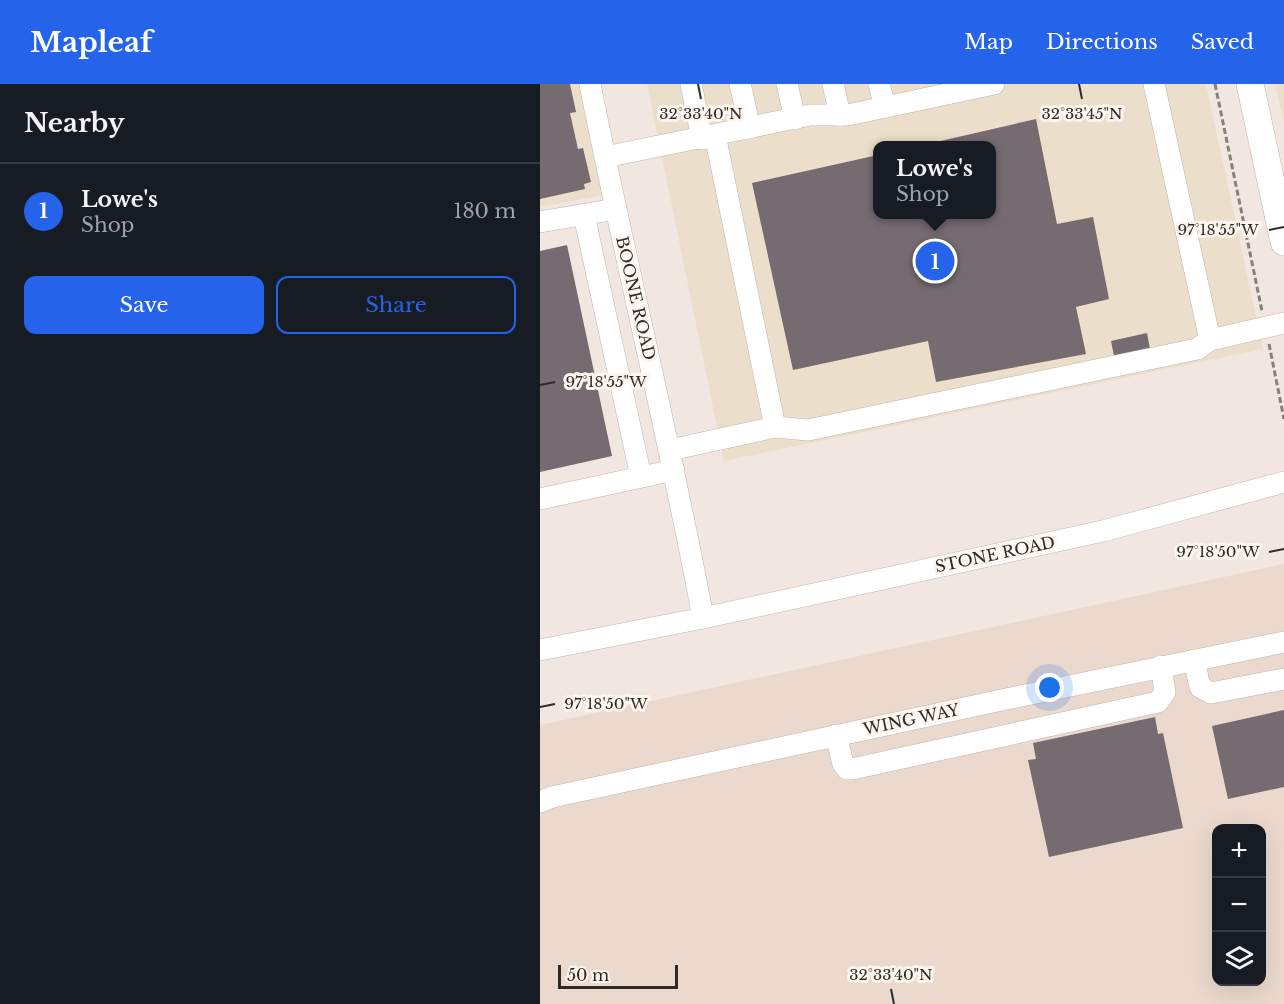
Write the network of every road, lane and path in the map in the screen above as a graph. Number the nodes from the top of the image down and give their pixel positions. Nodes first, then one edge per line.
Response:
1 (590, 84) edge
2 (691, 84) edge
3 (740, 84) edge
4 (787, 84) edge
5 (833, 84) edge
6 (879, 84) edge
7 (994, 84) edge
8 (1154, 84) edge
9 (1215, 84) edge
10 (1250, 84) edge
11 (969, 86) edge
12 (926, 91) edge
13 (885, 107) junction
14 (840, 115) junction
15 (795, 119) junction
16 (750, 128) junction
17 (708, 137) junction
18 (605, 157) junction
19 (1280, 204) edge
20 (616, 209) junction
21 (584, 215) junction
22 (540, 222) edge
23 (1284, 242) edge
24 (1275, 325) edge
25 (1210, 340) junction
26 (1284, 419) edge
27 (775, 427) junction
28 (672, 460) junction
29 (641, 477) junction
30 (1284, 482) edge
31 (540, 499) edge
32 (703, 618) junction
33 (1284, 642) edge
34 (540, 650) edge
35 (1194, 660) junction
36 (1161, 666) junction
37 (1284, 679) edge
38 (1011, 698) junction
39 (1018, 732) junction
40 (836, 735) junction
41 (540, 802) edge

1 - 18 street, BOONE ROAD
2 - 17 street
3 - 16 street
4 - 15 street
5 - 14 street
6 - 13 street
7 - 11 street
8 - 25 street
9 - 24 path
10 - 19 main road
11 - 12 street
12 - 13 street
13 - 14 street
14 - 15 street
15 - 16 street
16 - 17 street
17 - 18 street
17 - 27 street
18 - 20 street, BOONE ROAD
19 - 23 main road
20 - 21 street
20 - 28 street, BOONE ROAD
21 - 22 street
21 - 29 street
24 - 25 street
24 - 26 path
25 - 27 street
27 - 28 street
28 - 29 street
28 - 32 street, BOONE ROAD
29 - 31 street
30 - 32 street, STONE ROAD
32 - 34 street, STONE ROAD
33 - 35 street, WING WAY
35 - 36 street, WING WAY
35 - 37 street
36 - 38 street, WING WAY
36 - 39 street
38 - 39 street
38 - 40 street, WING WAY
39 - 40 street
40 - 41 street, WING WAY

